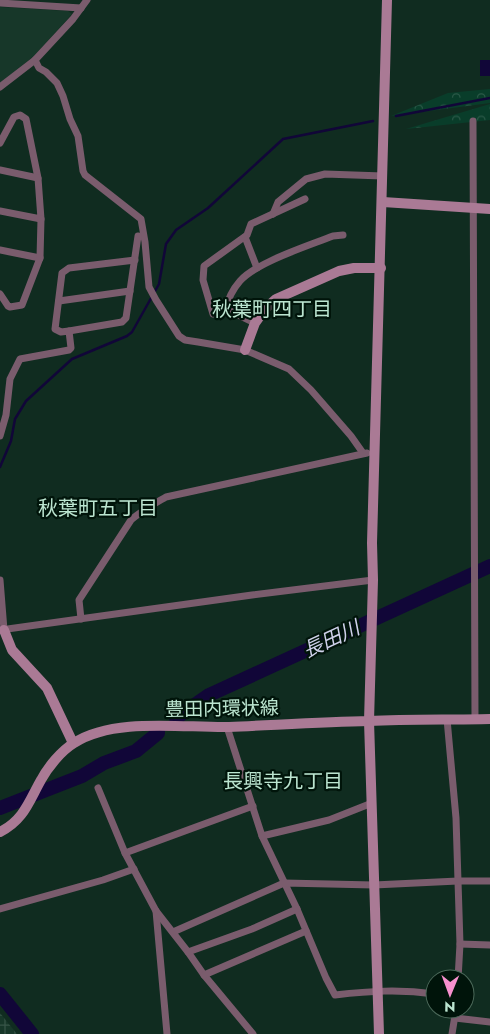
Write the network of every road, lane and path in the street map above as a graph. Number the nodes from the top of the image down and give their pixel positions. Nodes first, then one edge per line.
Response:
1 (87, 0) edge
2 (387, 0) edge
3 (0, 3) edge
4 (47, 3) edge
5 (81, 8) junction
6 (35, 60) junction
7 (0, 87) edge
8 (474, 121) dead end
9 (0, 143) edge
10 (0, 170) edge
11 (383, 176) junction
12 (38, 178) junction
13 (304, 199) dead end
14 (382, 202) junction
15 (473, 208) junction
16 (490, 209) edge
17 (0, 211) edge
18 (273, 214) junction
19 (41, 219) junction
20 (343, 235) dead end
21 (138, 236) dead end
22 (245, 237) junction
23 (0, 250) edge
24 (40, 258) junction
25 (135, 260) junction
26 (258, 268) junction
27 (381, 268) junction
28 (130, 292) junction
29 (0, 294) edge
30 (58, 301) junction
31 (226, 308) junction
32 (256, 324) junction
33 (69, 331) junction
34 (245, 350) junction
35 (0, 436) edge
36 (376, 452) junction
37 (362, 454) junction
38 (0, 580) edge
39 (373, 580) junction
40 (81, 619) junction
41 (2, 630) edge
42 (447, 719) junction
43 (475, 719) junction
44 (490, 719) edge
45 (369, 720) junction
46 (227, 727) junction
47 (73, 743) junction
48 (98, 788) dead end
49 (372, 803) junction
50 (253, 806) junction
51 (0, 832) edge
52 (262, 836) junction
53 (126, 853) junction
54 (134, 869) junction
55 (458, 881) junction
56 (490, 881) edge
57 (284, 883) junction
58 (374, 885) junction
59 (297, 908) junction
60 (0, 909) edge
61 (156, 911) junction
62 (306, 931) junction
63 (173, 932) junction
64 (460, 944) junction
65 (490, 945) edge
66 (188, 952) junction
67 (459, 969) edge
68 (204, 975) junction
69 (379, 990) junction
70 (425, 993) edge
71 (455, 1019) edge
72 (464, 1019) edge
73 (490, 1022) edge
74 (167, 1034) edge
75 (253, 1034) edge
76 (379, 1034) edge
77 (452, 1034) edge

1 - 5 street
2 - 11 street
3 - 4 street
4 - 5 street
5 - 6 street
6 - 7 street
6 - 34 street
8 - 15 street
9 - 12 street
10 - 12 street
11 - 14 street
11 - 18 street
12 - 19 street
13 - 18 street
14 - 15 street
14 - 27 street
15 - 16 street
15 - 43 street
17 - 19 street
18 - 22 street
19 - 24 street
20 - 26 street
21 - 25 street
22 - 26 street
22 - 31 street
23 - 24 street
24 - 29 street
25 - 28 street
25 - 30 street
26 - 31 street
27 - 32 street
27 - 36 street
28 - 30 street
28 - 33 street
30 - 33 street
31 - 32 street
32 - 34 street
33 - 35 street
34 - 37 street
36 - 37 street
36 - 39 street
37 - 40 street
38 - 41 street
39 - 40 street
39 - 45 street
40 - 41 street
41 - 47 street
42 - 43 street, 豊田内環状線
42 - 45 street, 豊田内環状線
42 - 55 street
43 - 44 street, 豊田内環状線
45 - 46 street, 豊田内環状線
45 - 49 street
46 - 47 street, 豊田内環状線
46 - 50 street
47 - 51 street, 豊田内環状線
48 - 53 street
49 - 52 street
49 - 58 street
50 - 52 street
50 - 53 street
52 - 57 street
53 - 54 street
54 - 60 street
54 - 61 street
55 - 56 street
55 - 58 street
55 - 64 street
57 - 58 street
57 - 59 street
57 - 63 street
58 - 69 street
59 - 62 street
59 - 66 street
61 - 63 street
61 - 74 street
62 - 68 street
62 - 69 street
63 - 66 street
64 - 65 street
64 - 67 street
66 - 68 street
68 - 75 street
69 - 70 street
69 - 76 street
71 - 77 street
72 - 73 street

